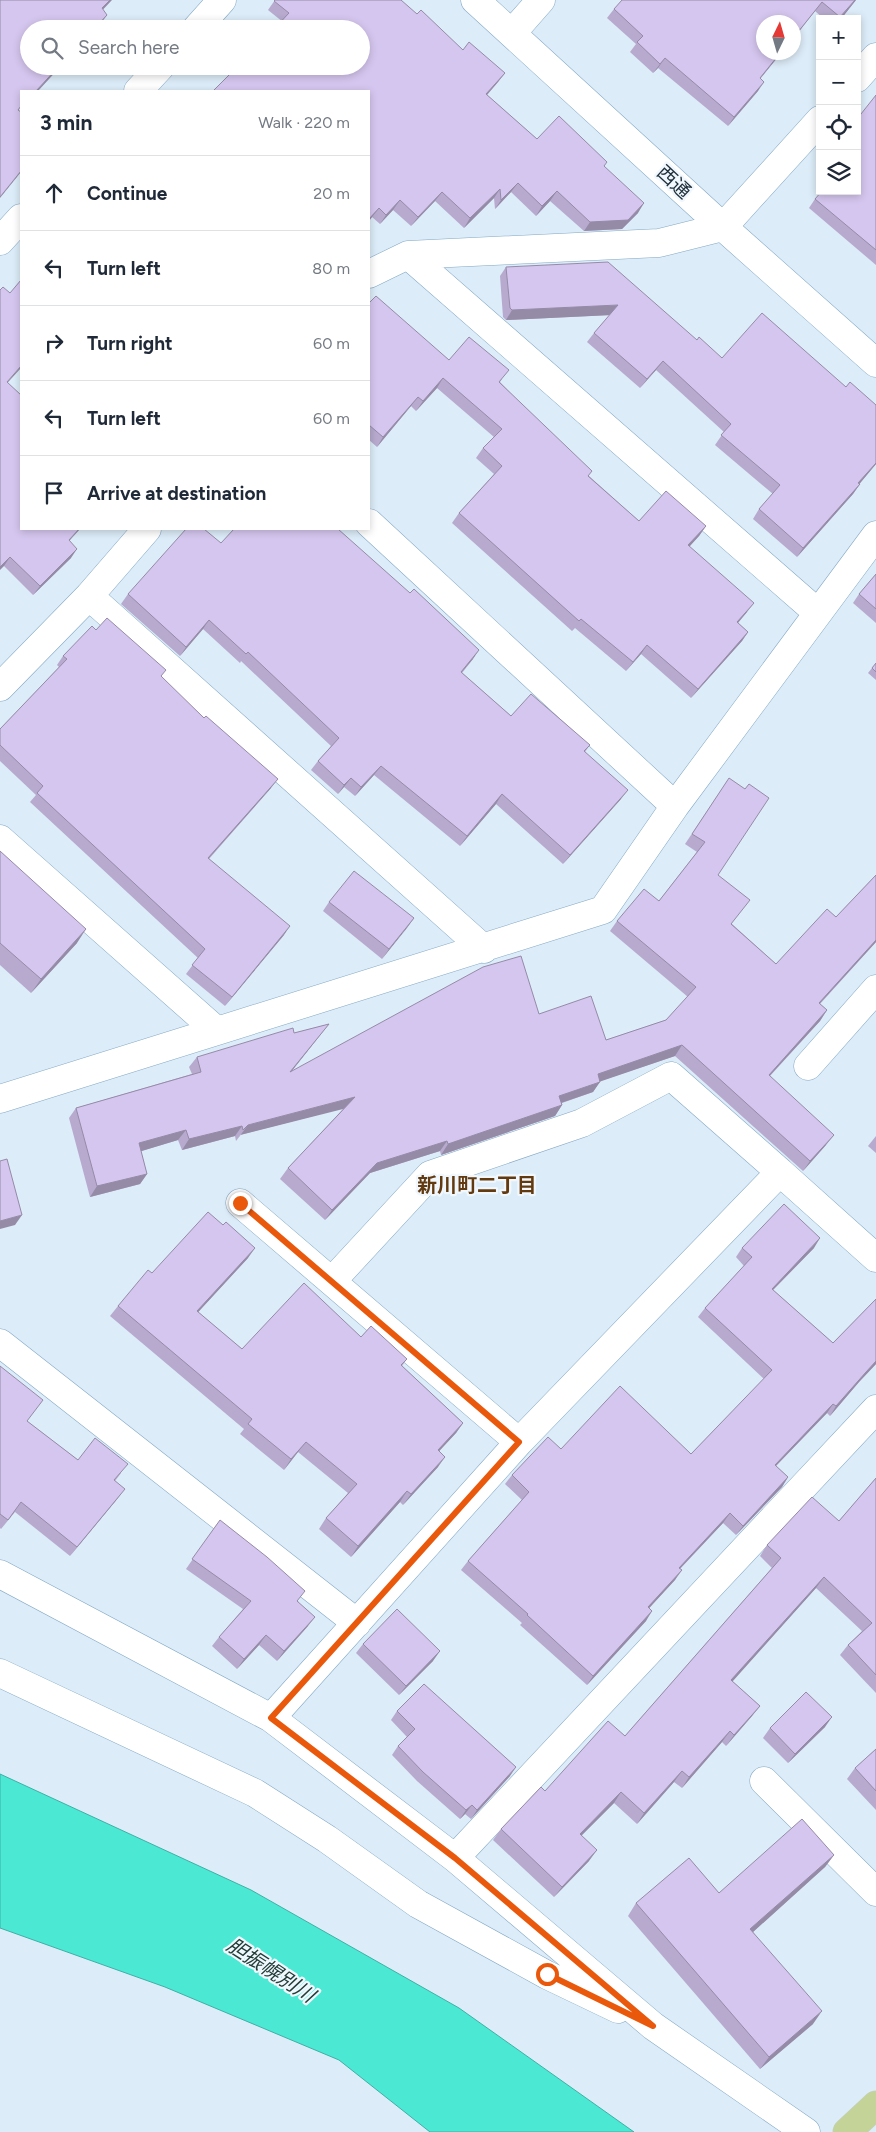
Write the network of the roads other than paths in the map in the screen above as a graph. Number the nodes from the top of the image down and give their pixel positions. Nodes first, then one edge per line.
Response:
1 (222, 0) edge
2 (475, 0) edge
3 (541, 0) edge
4 (204, 20) edge
5 (512, 33) junction
6 (876, 57) edge
7 (861, 74) edge
8 (153, 75) edge
9 (139, 90) edge
10 (816, 124) edge
11 (20, 219) edge
12 (723, 227) junction
13 (0, 241) edge
14 (408, 255) junction
15 (370, 274) edge
16 (876, 363) edge
17 (370, 524) edge
18 (146, 530) edge
19 (876, 535) edge
20 (89, 596) junction
21 (818, 613) junction
22 (0, 686) edge
23 (675, 806) junction
24 (0, 839) edge
25 (484, 949) junction
26 (876, 989) edge
27 (217, 1031) junction
28 (808, 1066) dead end
29 (0, 1100) edge
30 (780, 1172) junction
31 (240, 1203) dead end
32 (876, 1258) edge
33 (332, 1281) junction
34 (0, 1343) edge
35 (876, 1409) edge
36 (519, 1442) junction
37 (0, 1574) edge
38 (357, 1623) junction
39 (0, 1673) edge
40 (271, 1718) junction
41 (764, 1781) dead end
42 (455, 1858) junction
43 (876, 1892) edge
44 (653, 2026) junction
45 (876, 2105) edge
46 (806, 2132) edge
47 (848, 2132) edge

1 - 4 street
2 - 5 street, 西通
3 - 5 street
5 - 12 street, 西通
6 - 7 street
8 - 9 street
10 - 12 street
11 - 13 street
12 - 14 street
12 - 16 street, 西通
14 - 15 street
14 - 21 street
17 - 23 street
18 - 20 street
19 - 21 street
20 - 22 street
20 - 25 street
21 - 23 street
23 - 25 street
24 - 27 street
25 - 27 street
26 - 28 street
27 - 29 street
30 - 32 street
30 - 33 street
30 - 36 street
31 - 33 street
33 - 36 street
34 - 38 street
35 - 42 street
36 - 38 street
37 - 40 street
38 - 40 street
39 - 44 street
40 - 42 street
41 - 43 street
42 - 44 street
44 - 46 street
45 - 47 main road

